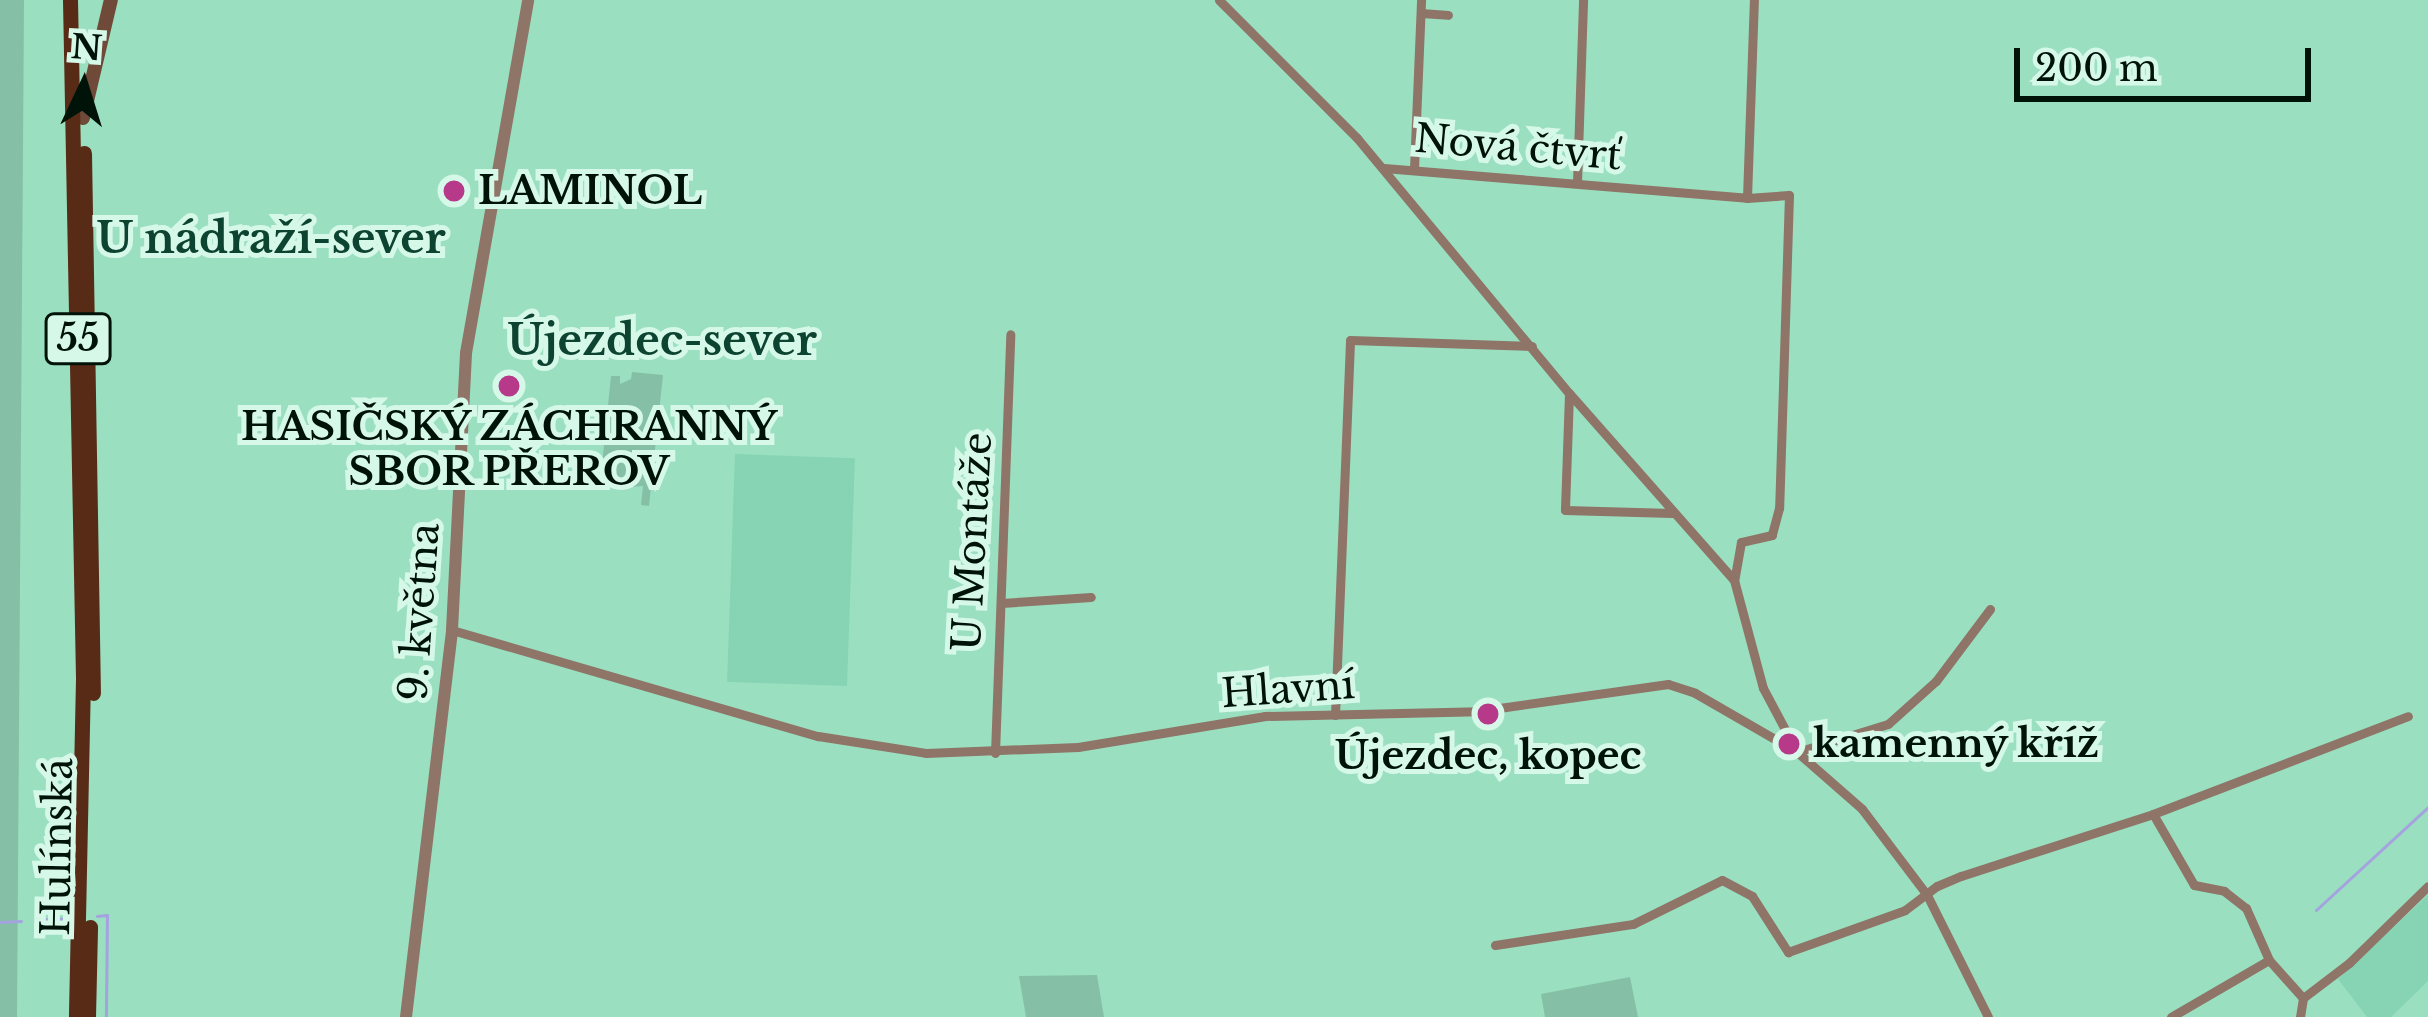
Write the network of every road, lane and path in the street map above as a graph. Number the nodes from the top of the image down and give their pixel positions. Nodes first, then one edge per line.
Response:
1 (70, 0) edge
2 (80, 0) edge
3 (111, 0) edge
4 (528, 0) edge
5 (1220, 0) edge
6 (1421, 0) edge
7 (1582, 0) edge
8 (1754, 0) edge
9 (1420, 13) junction
10 (1448, 15) dead end
11 (83, 118) junction
12 (1384, 168) junction
13 (1414, 169) junction
14 (1577, 183) junction
15 (1747, 198) junction
16 (1010, 334) dead end
17 (1532, 346) junction
18 (1569, 393) junction
19 (1672, 514) junction
20 (1734, 580) junction
21 (1091, 597) dead end
22 (1000, 603) junction
23 (1990, 609) dead end
24 (452, 630) junction
25 (88, 678) junction
26 (1335, 715) junction
27 (2408, 716) dead end
28 (1797, 752) junction
29 (995, 753) junction
30 (2153, 814) junction
31 (2428, 886) edge
32 (1927, 895) junction
33 (1495, 945) dead end
34 (2269, 960) junction
35 (2303, 998) junction
36 (2197, 1004) junction
37 (76, 1017) edge
38 (88, 1017) edge
39 (406, 1017) edge
40 (1988, 1017) edge
41 (2170, 1017) edge
42 (2206, 1017) edge
43 (2300, 1017) edge

1 - 25 main road, 55
2 - 11 main road, 55
3 - 11 main road
4 - 24 street, 9. května
5 - 12 street
6 - 9 street
7 - 14 street
8 - 15 street
9 - 10 street
9 - 13 street
11 - 25 main road, 55
12 - 13 street, Nová čtvrť
12 - 17 street, Nová čtvrť
13 - 14 street, Nová čtvrť
14 - 15 street, Nová čtvrť
15 - 20 street, Nová čtvrť
16 - 22 street, U Montáže
17 - 18 street, Nová čtvrť
17 - 26 street
18 - 19 street, Nová čtvrť
18 - 19 street
19 - 20 street, Nová čtvrť
20 - 28 street, Nová čtvrť
21 - 22 street
22 - 29 street, U Montáže
23 - 28 street
24 - 29 street, Hlavní
24 - 39 street, 9. května
25 - 37 main road, Hulínská / 55
25 - 38 main road, Hulínská / 55
26 - 28 street, Hlavní
26 - 29 street, Hlavní
27 - 30 street
28 - 32 street, Hlavní
30 - 32 street
30 - 34 street
31 - 35 street
32 - 33 street
32 - 40 street, Hlavní
34 - 35 street
34 - 36 street
35 - 43 street
36 - 41 street
36 - 42 street

